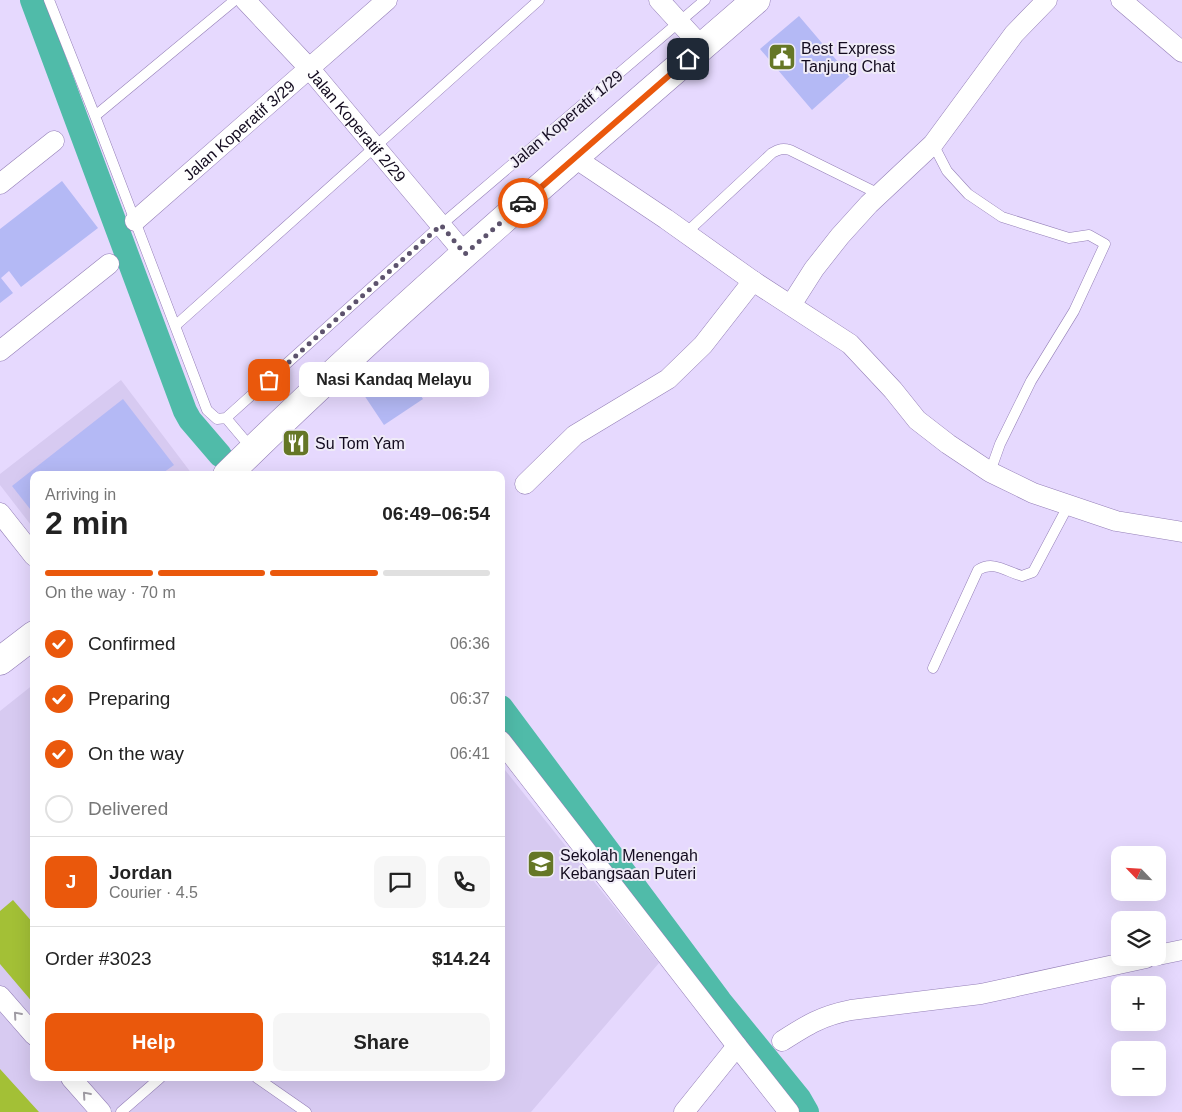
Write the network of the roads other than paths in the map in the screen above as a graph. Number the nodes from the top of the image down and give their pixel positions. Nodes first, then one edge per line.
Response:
1 (49, 0) edge
2 (235, 0) edge
3 (245, 0) edge
4 (386, 0) edge
5 (539, 0) edge
6 (659, 0) edge
7 (705, 0) edge
8 (756, 0) edge
9 (1047, 0) edge
10 (1121, 0) edge
11 (679, 22) junction
12 (702, 47) junction
13 (1182, 52) edge
14 (309, 68) junction
15 (95, 116) junction
16 (54, 141) dead end
17 (933, 144) junction
18 (374, 146) junction
19 (575, 158) junction
20 (0, 184) edge
21 (879, 194) junction
22 (135, 221) junction
23 (441, 225) junction
24 (686, 233) junction
25 (465, 254) junction
26 (109, 264) dead end
27 (753, 281) junction
28 (791, 305) junction
29 (175, 326) junction
30 (0, 351) edge
31 (226, 418) junction
32 (253, 450) junction
33 (231, 471) edge
34 (990, 472) junction
35 (525, 484) dead end
36 (1068, 506) junction
37 (0, 513) edge
38 (1182, 532) edge
39 (30, 551) edge
40 (30, 638) edge
41 (0, 661) edge
42 (933, 668) dead end
43 (505, 746) edge
44 (1182, 950) edge
45 (1166, 953) edge
46 (1111, 966) edge
47 (0, 996) edge
48 (30, 1030) edge
49 (782, 1041) dead end
50 (737, 1046) junction
51 (74, 1081) edge
52 (157, 1081) edge
53 (261, 1081) edge
54 (101, 1112) edge
55 (121, 1112) edge
56 (306, 1112) edge
57 (684, 1112) edge
58 (789, 1112) edge

1 - 15 lane
2 - 15 lane
3 - 14 street, Jalan Koperatif 2/29
4 - 14 street, Jalan Koperatif 3/29
5 - 18 lane
6 - 11 street
7 - 11 lane, Jalan Koperatif 1/29
8 - 12 main road
9 - 17 street
10 - 13 street
11 - 12 street
11 - 23 lane, Jalan Koperatif 1/29
12 - 19 main road
14 - 18 street, Jalan Koperatif 2/29
14 - 22 street, Jalan Koperatif 3/29
15 - 22 lane
16 - 20 street
17 - 21 street
17 - 34 lane
18 - 23 street, Jalan Koperatif 2/29
18 - 29 lane
19 - 24 street
19 - 25 main road
21 - 24 lane
21 - 28 street
22 - 29 lane
23 - 25 street, Jalan Koperatif 2/29
23 - 31 lane, Jalan Koperatif 1/29
24 - 27 street
25 - 32 main road
26 - 30 street
27 - 28 street
27 - 35 street
28 - 34 street
29 - 31 lane
31 - 32 lane
32 - 33 main road
34 - 36 street
36 - 38 street
36 - 42 lane
37 - 39 street
40 - 41 main road
43 - 50 street
44 - 45 street
46 - 49 street
48 -> 47 street
50 - 57 street
50 - 58 street
54 -> 51 street
52 - 55 lane
53 - 56 lane

